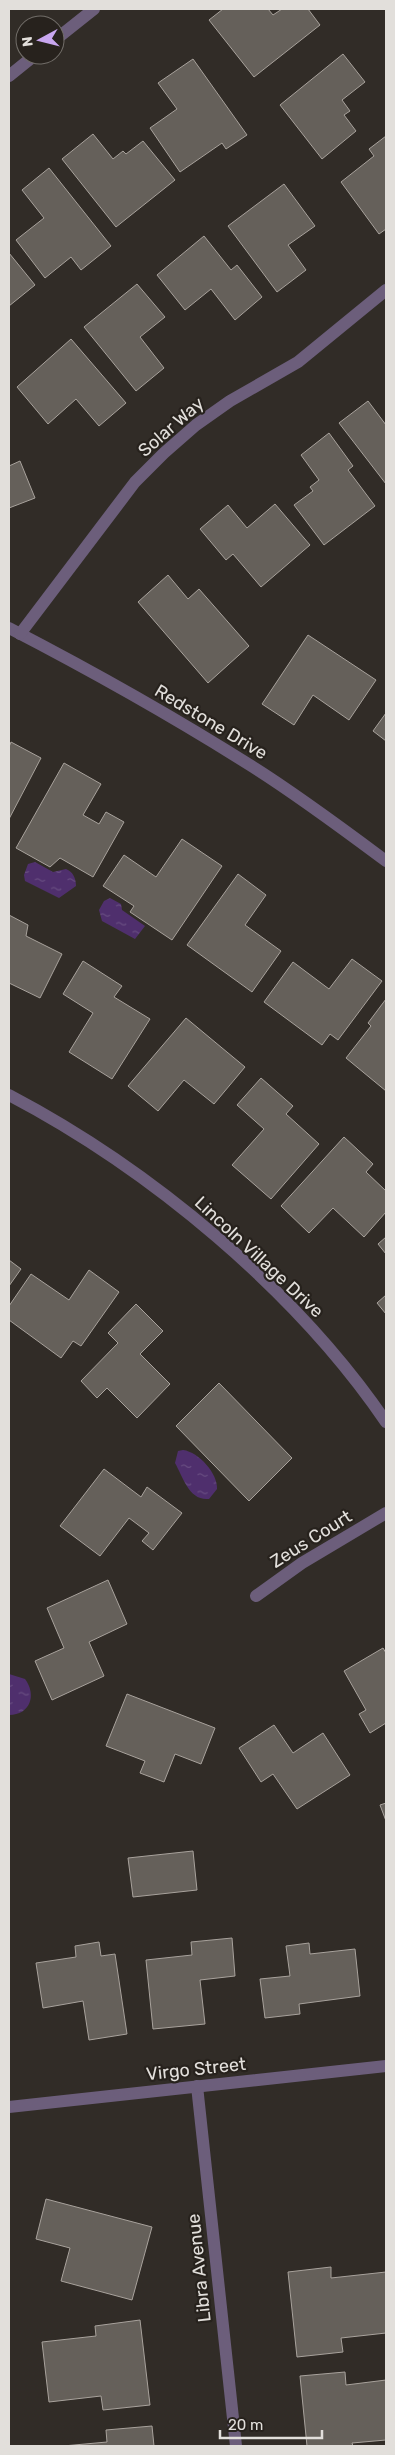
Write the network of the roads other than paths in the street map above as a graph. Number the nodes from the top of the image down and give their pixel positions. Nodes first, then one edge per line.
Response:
1 (94, 9) edge
2 (65, 32) edge
3 (23, 65) edge
4 (9, 76) edge
5 (386, 290) edge
6 (14, 631) edge
7 (386, 862) edge
8 (9, 1095) edge
9 (386, 1422) edge
10 (386, 1514) edge
11 (256, 1596) dead end
12 (386, 2066) edge
13 (197, 2086) junction
14 (9, 2107) edge
15 (236, 2446) edge

1 - 2 street
3 - 4 street
5 - 6 street, Solar Way
6 - 7 street, Redstone Drive
8 - 9 street, Lincoln Village Drive
10 - 11 street, Zeus Court
12 - 13 street, Virgo Street
13 - 14 street, Virgo Street
13 - 15 street, Libra Avenue

